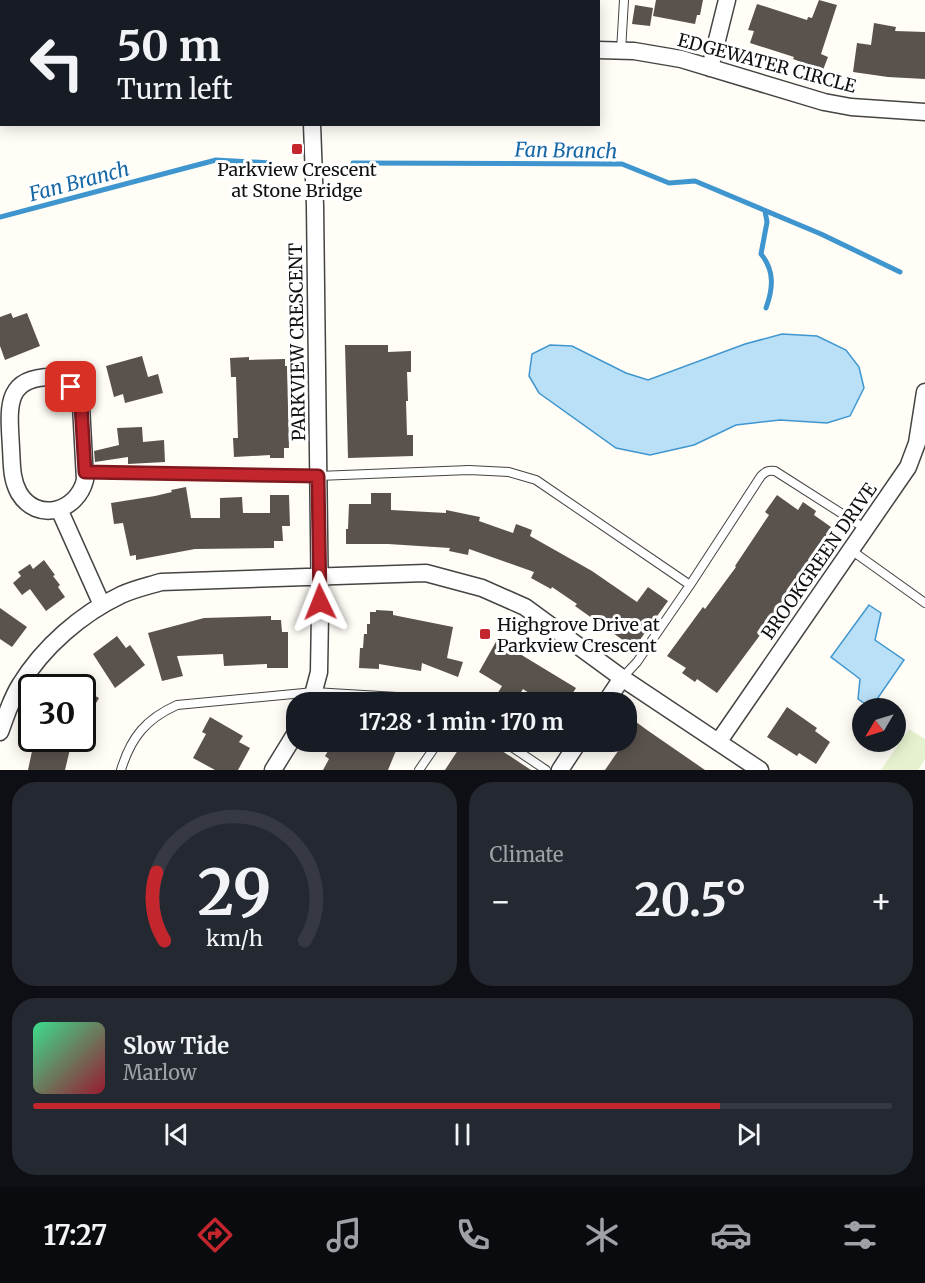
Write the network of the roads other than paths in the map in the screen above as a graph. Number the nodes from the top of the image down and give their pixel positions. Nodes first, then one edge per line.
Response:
1 (624, 0) edge
2 (727, 0) edge
3 (600, 50) edge
4 (621, 51) junction
5 (710, 68) junction
6 (925, 112) edge
7 (312, 126) edge
8 (925, 392) edge
9 (85, 472) junction
10 (318, 476) junction
11 (59, 509) junction
12 (866, 529) junction
13 (851, 550) junction
14 (319, 575) junction
15 (690, 585) junction
16 (925, 603) edge
17 (102, 605) junction
18 (622, 678) junction
19 (313, 692) edge
20 (613, 692) edge
21 (286, 699) edge
22 (0, 732) edge
23 (719, 741) junction
24 (286, 749) edge
25 (431, 752) edge
26 (519, 752) edge
27 (572, 752) edge
28 (121, 770) edge
29 (273, 770) edge
30 (419, 770) edge
31 (546, 770) edge
32 (560, 770) edge
33 (760, 770) edge

1 - 4 lane
2 - 5 street
3 - 4 street, EDGEWATER CIRCLE
4 - 5 street, EDGEWATER CIRCLE
5 - 6 street, EDGEWATER CIRCLE
7 - 10 street, PARKVIEW CRESCENT
8 - 12 street, BROOKGREEN DRIVE
9 - 10 lane
9 - 11 street
9 - 11 street
10 - 14 street, PARKVIEW CRESCENT
10 - 15 lane
11 - 17 street
12 - 13 street, BROOKGREEN DRIVE
12 - 15 lane
13 - 16 lane
13 - 23 street, BROOKGREEN DRIVE
14 - 17 street
14 - 18 street
14 - 19 street, PARKVIEW CRESCENT
15 - 18 lane
17 - 22 street
18 - 20 street
18 - 23 street
21 - 28 lane
23 - 33 street
24 - 29 street
25 - 30 lane
26 - 31 lane
27 - 32 street

